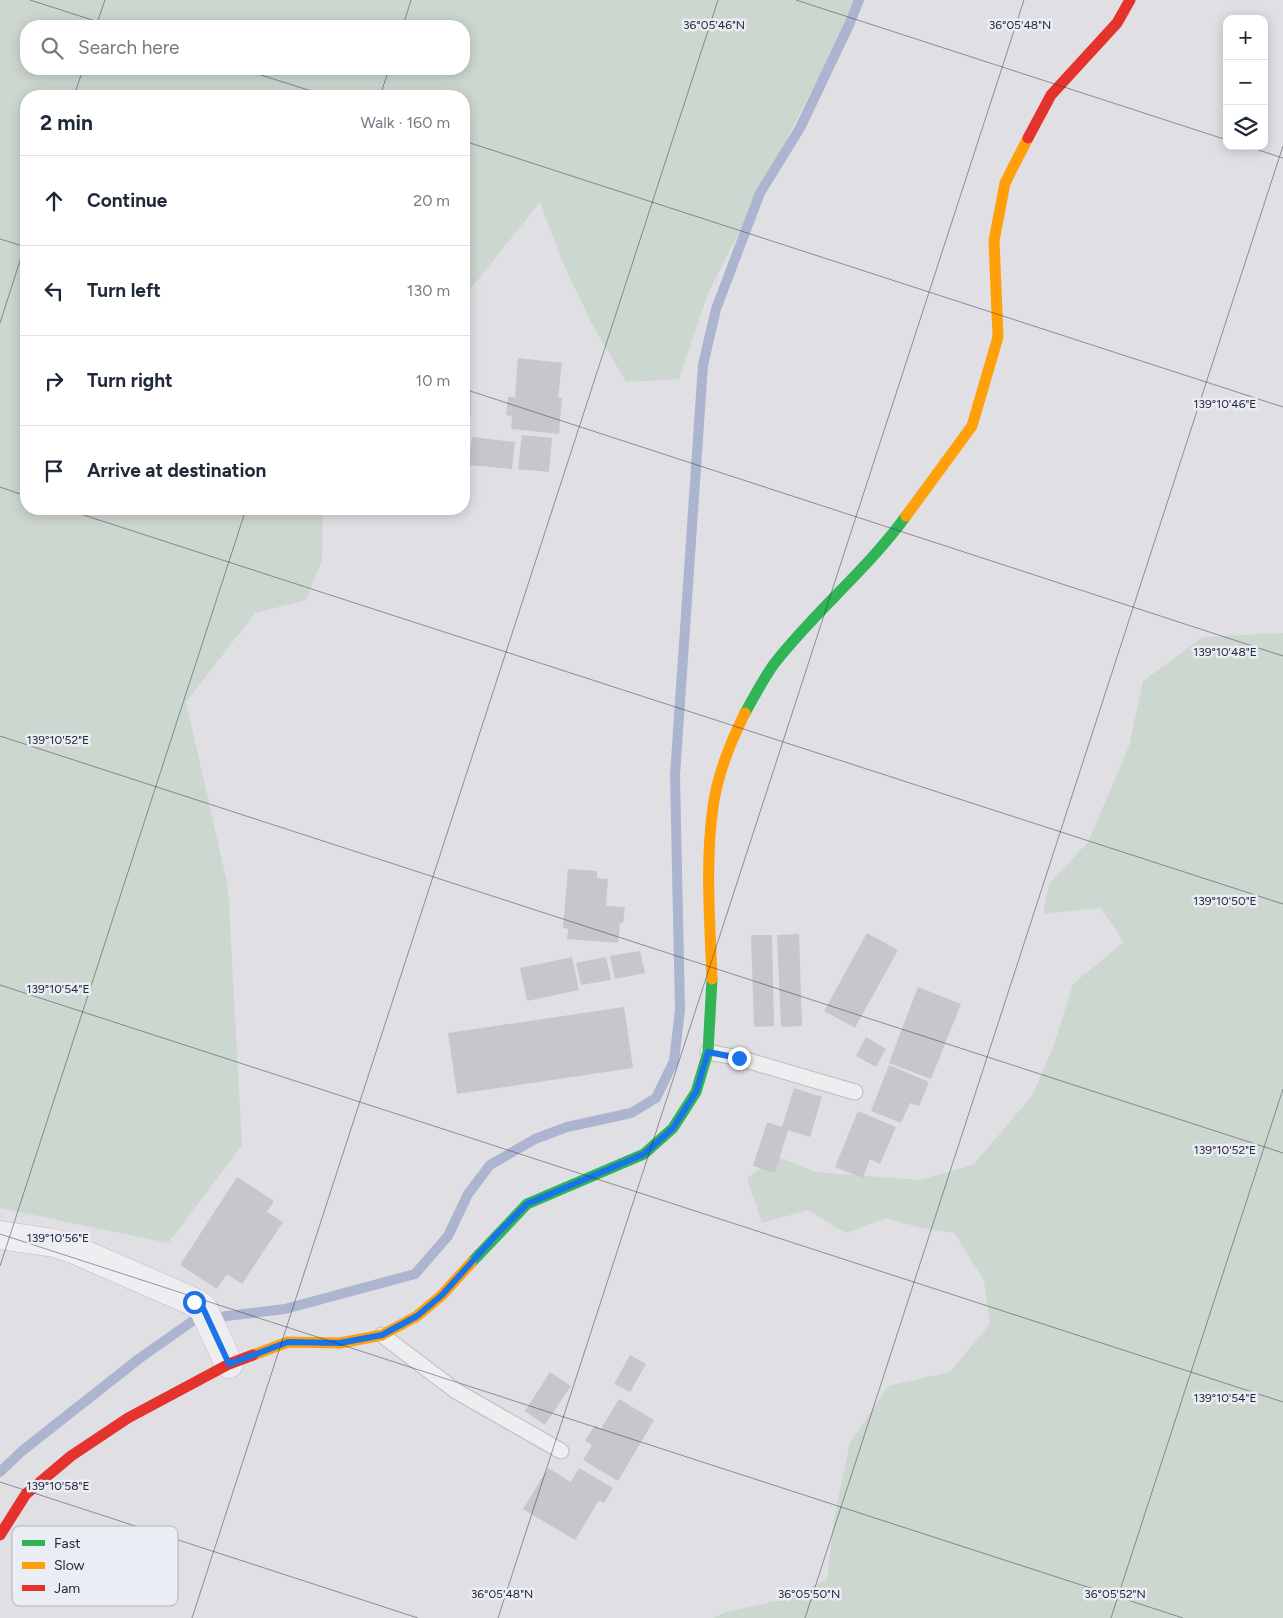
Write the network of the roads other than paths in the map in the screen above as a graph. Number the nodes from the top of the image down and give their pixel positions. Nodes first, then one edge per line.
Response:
1 (1130, 0) edge
2 (708, 1052) junction
3 (855, 1092) dead end
4 (0, 1235) edge
5 (382, 1335) junction
6 (225, 1354) junction
7 (561, 1452) dead end
8 (0, 1535) edge

1 - 2 street
2 - 3 lane
2 - 5 street
4 - 6 street
5 - 6 street
5 - 7 lane
6 - 8 street

